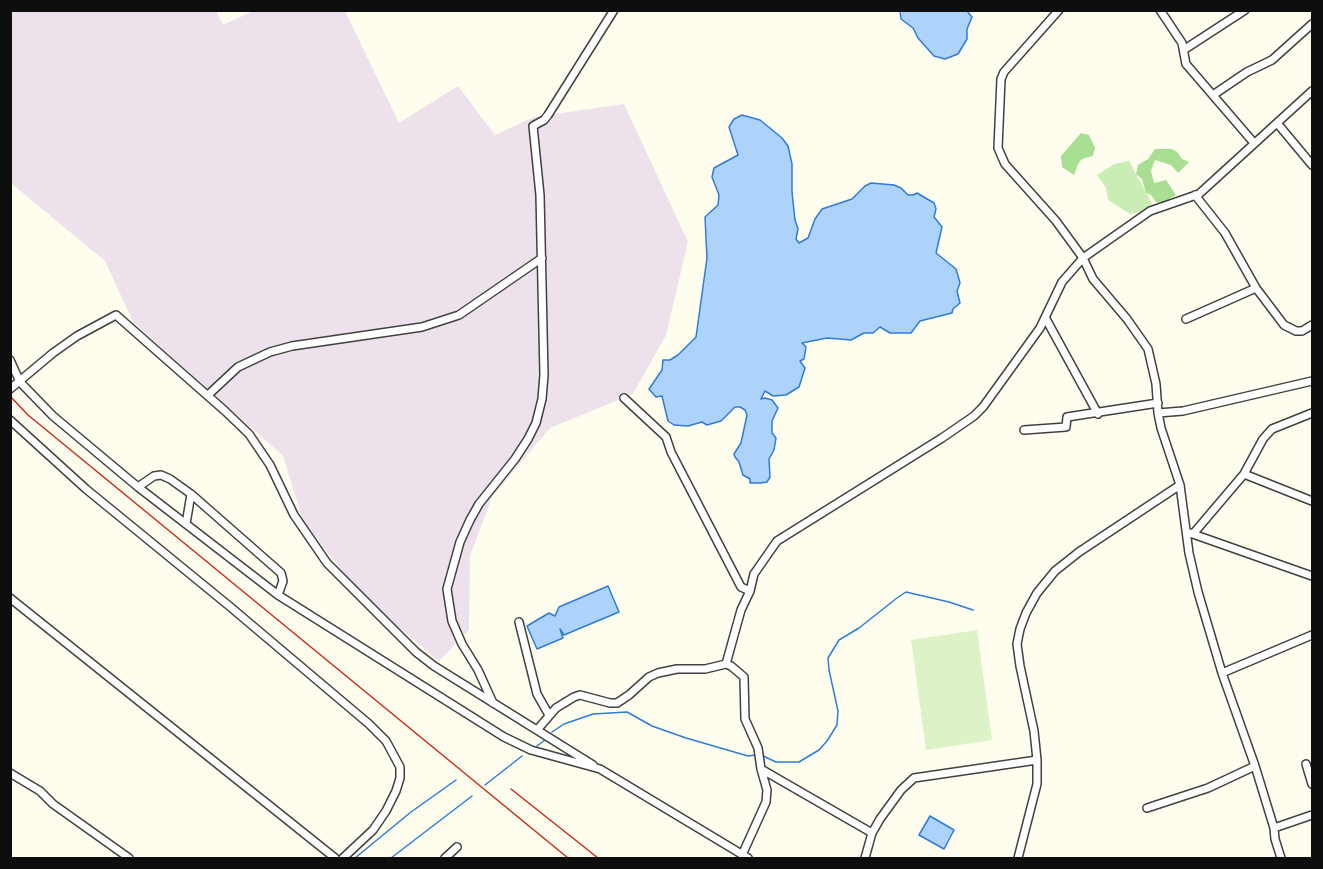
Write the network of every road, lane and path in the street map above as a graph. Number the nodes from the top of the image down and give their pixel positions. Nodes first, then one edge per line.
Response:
1 (614, 10) edge
2 (1059, 10) edge
3 (1160, 10) edge
4 (1243, 12) edge
5 (1312, 24) edge
6 (1185, 49) junction
7 (1312, 91) edge
8 (1213, 94) junction
9 (1278, 123) junction
10 (1254, 143) junction
11 (1312, 165) edge
12 (1195, 195) junction
13 (542, 258) junction
14 (1083, 258) junction
15 (1256, 288) junction
16 (1046, 319) junction
17 (1186, 319) dead end
18 (1312, 326) edge
19 (10, 360) edge
20 (1312, 381) edge
21 (20, 382) junction
22 (10, 389) edge
23 (208, 395) junction
24 (624, 398) dead end
25 (1158, 403) junction
26 (1312, 412) edge
27 (1158, 413) junction
28 (1098, 414) junction
29 (10, 420) edge
30 (1024, 430) dead end
31 (1244, 474) junction
32 (1180, 485) junction
33 (138, 487) junction
34 (191, 494) junction
35 (1312, 501) edge
36 (186, 524) junction
37 (1190, 533) junction
38 (1312, 576) edge
39 (750, 591) junction
40 (278, 595) junction
41 (10, 598) edge
42 (519, 622) dead end
43 (1312, 635) edge
44 (726, 664) junction
45 (1222, 673) junction
46 (493, 703) junction
47 (549, 715) junction
48 (537, 730) junction
49 (1037, 760) junction
50 (1306, 764) dead end
51 (760, 765) junction
52 (1255, 766) junction
53 (600, 770) junction
54 (10, 773) edge
55 (1312, 784) edge
56 (1147, 808) dead end
57 (1312, 815) edge
58 (1274, 828) junction
59 (872, 832) junction
60 (457, 847) dead end
61 (745, 857) edge
62 (129, 858) edge
63 (335, 858) edge
64 (343, 858) edge
65 (445, 858) edge
66 (865, 858) edge
67 (1018, 858) edge
68 (1281, 858) edge

1 - 13 street
2 - 14 street
3 - 6 street
4 - 6 street
5 - 8 street
6 - 8 street
7 - 9 street
8 - 10 street
9 - 10 street
9 - 11 street
10 - 12 street
12 - 14 street
12 - 15 street
13 - 23 street
13 - 46 street
14 - 16 street
14 - 25 street
15 - 17 street
15 - 18 street
16 - 28 street
16 - 39 street
19 - 21 street
20 - 27 street
21 - 22 street
21 - 23 street
21 - 33 street
23 - 46 street
24 - 39 street
25 - 27 street
25 - 28 street
26 - 31 street
27 - 32 street
28 - 30 street
29 - 64 street
31 - 35 street
31 - 37 street
32 - 37 street
32 - 49 street
33 - 34 street
33 - 36 street
34 - 36 street
34 - 40 street
36 - 40 street
37 - 38 street
37 - 45 street
39 - 44 street
40 - 53 street
41 - 63 street
42 - 47 street
43 - 45 street
44 - 47 street
44 - 51 street
45 - 52 street
46 - 48 street
47 - 48 street
48 - 53 street
49 - 59 street
49 - 67 street
50 - 55 street
51 - 59 street
51 - 61 street
52 - 56 street
52 - 58 street
53 - 61 street
54 - 62 street
57 - 58 street
58 - 68 street
59 - 66 street
60 - 65 street

